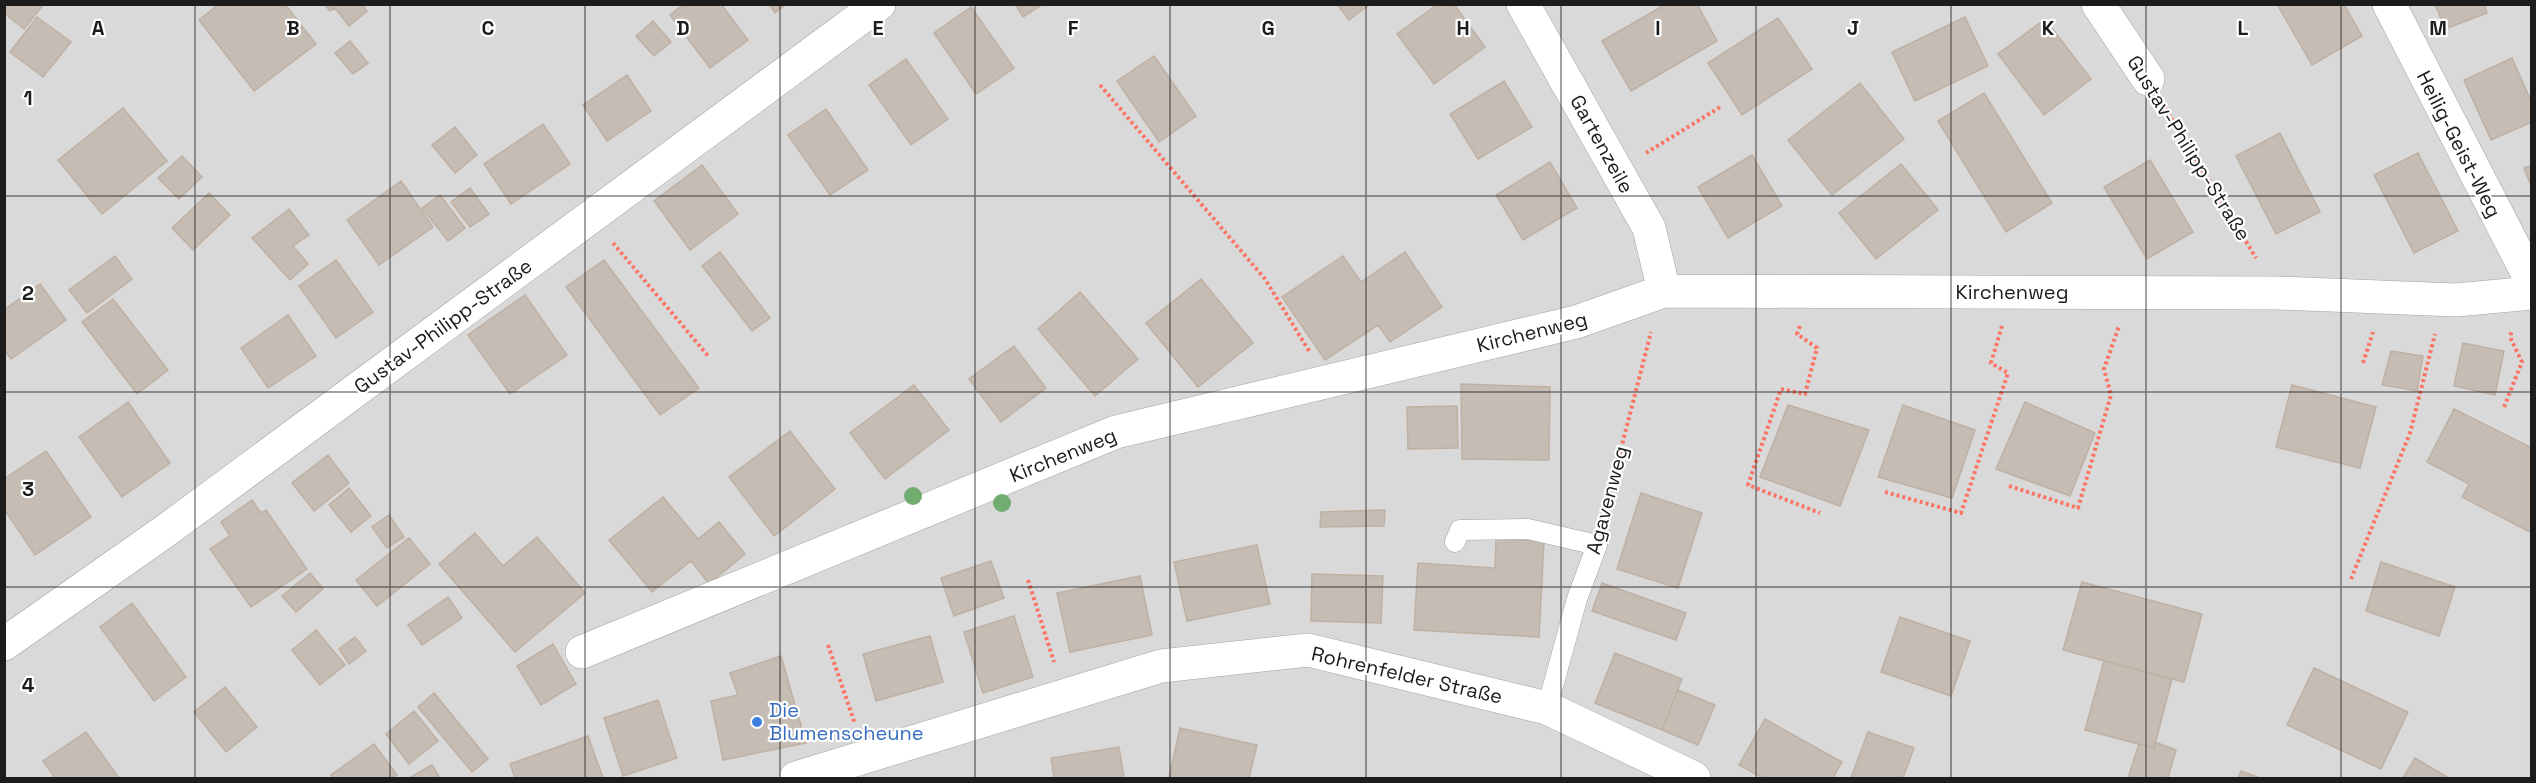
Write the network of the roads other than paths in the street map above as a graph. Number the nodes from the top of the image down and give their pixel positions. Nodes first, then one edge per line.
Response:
1 (879, 4) edge
2 (1523, 4) edge
3 (2098, 4) edge
4 (2389, 4) edge
5 (2148, 79) road end
6 (2527, 290) edge
7 (1664, 291) junction
8 (1455, 542) dead end
9 (4, 644) edge
10 (582, 652) dead end
11 (1547, 708) junction
12 (806, 777) edge
13 (1694, 778) edge

1 - 9 street, Gustav-Philipp-Straße
2 - 7 street, Gartenzeile
3 - 5 street, Gustav-Philipp-Straße
4 - 6 street, Heilig-Geist-Weg
6 - 7 street, Kirchenweg
7 - 10 street, Kirchenweg
8 - 11 lane, Agavenweg
11 - 12 street, Rohrenfelder Straße
11 - 13 street, Rohrenfelder Straße

